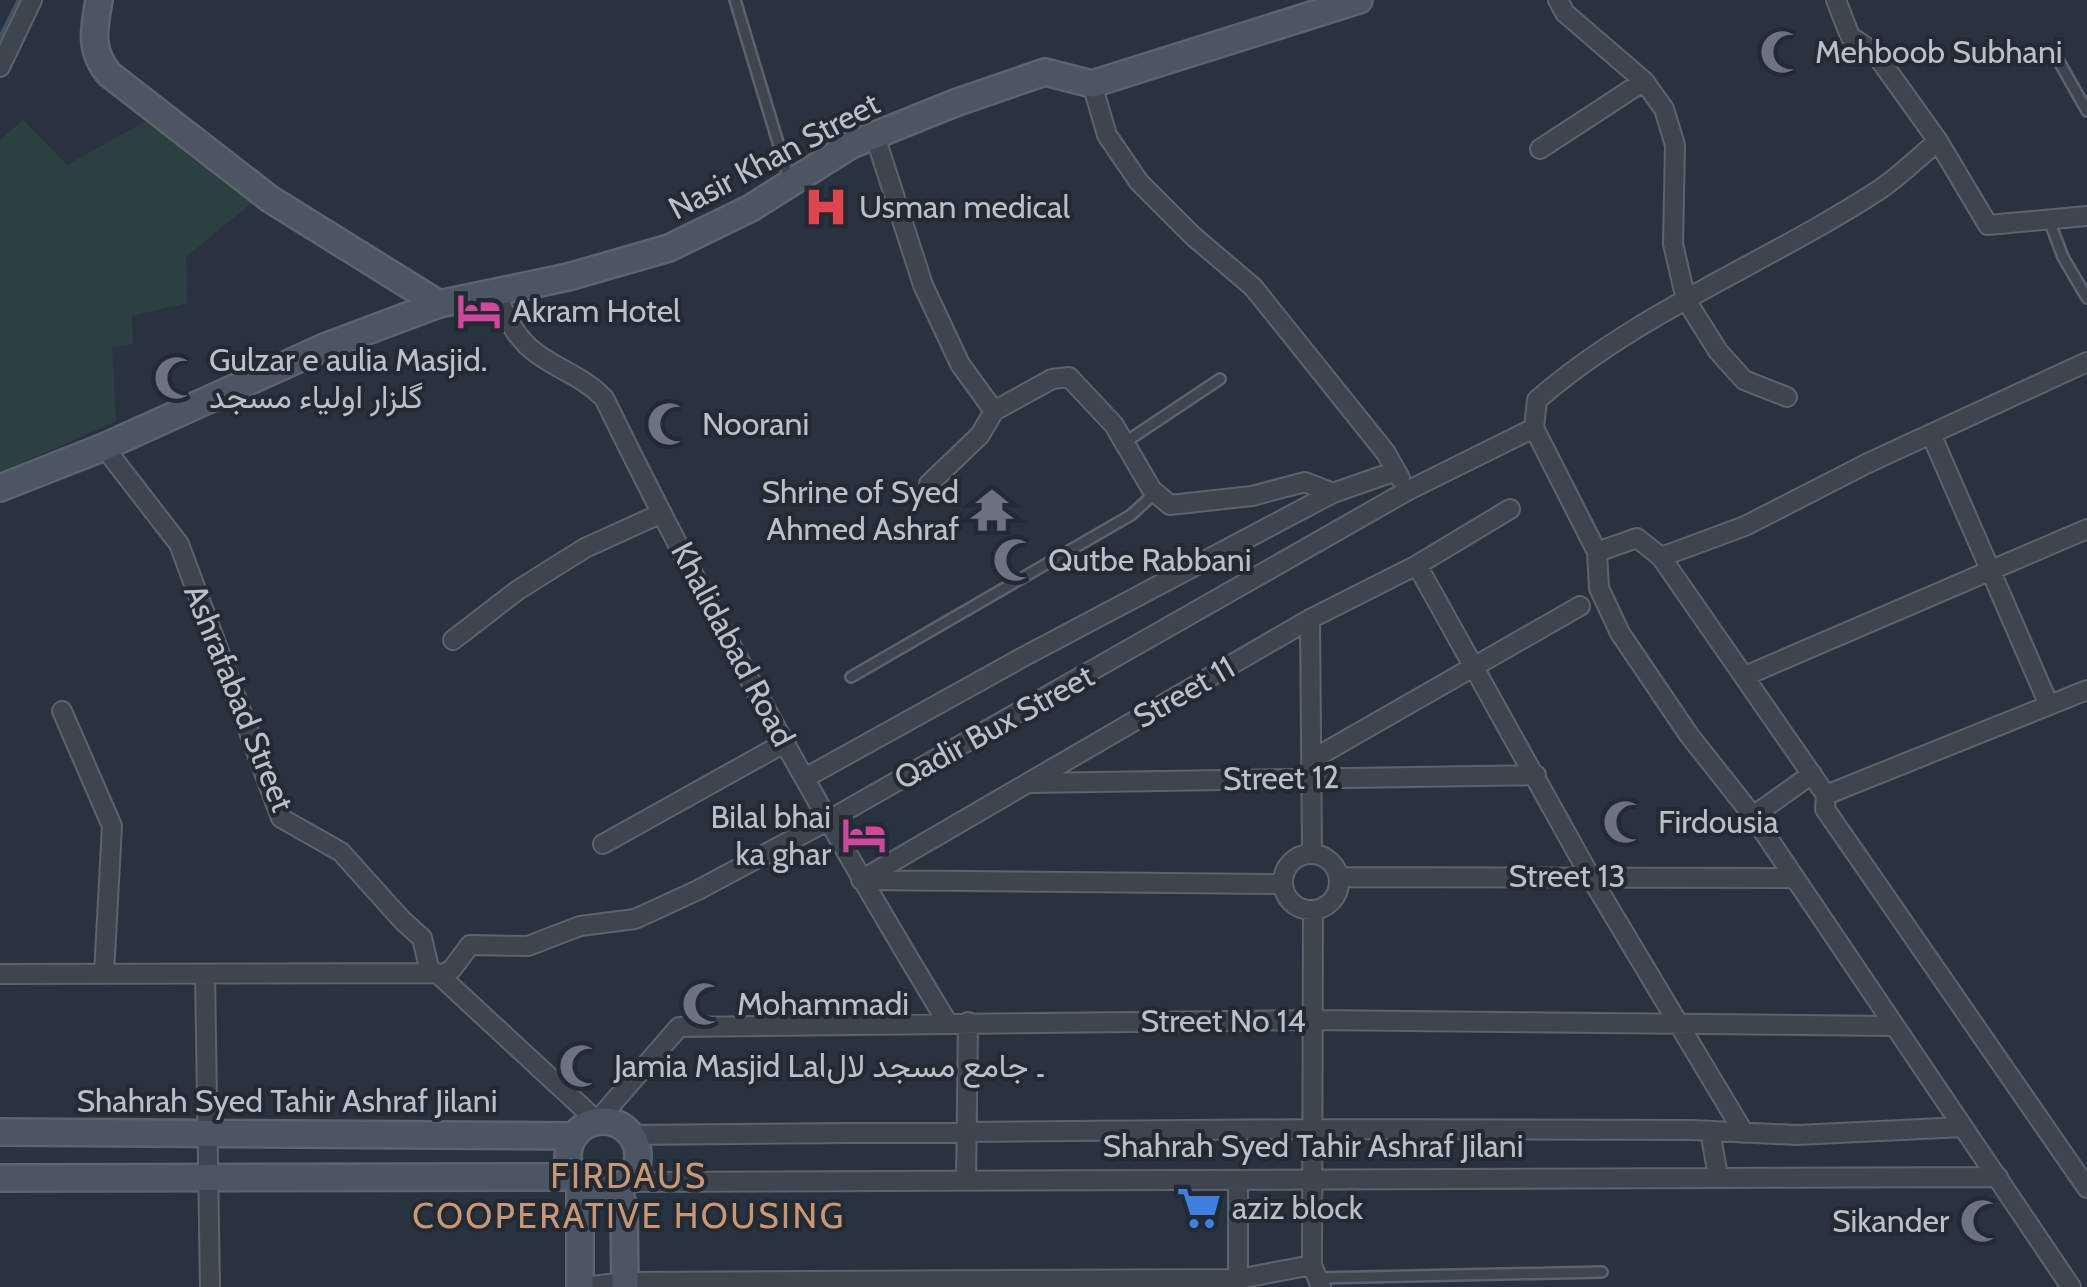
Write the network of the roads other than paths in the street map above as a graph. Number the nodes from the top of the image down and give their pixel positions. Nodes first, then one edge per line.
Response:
1 (32, 0) edge
2 (100, 0) edge
3 (735, 0) edge
4 (1359, 0) edge
5 (1558, 0) edge
6 (1836, 0) edge
7 (2057, 58) dead end
8 (0, 67) edge
9 (1644, 81) junction
10 (1092, 84) junction
11 (2087, 84) edge
12 (2075, 90) junction
13 (2087, 111) edge
14 (875, 136) junction
15 (1938, 141) junction
16 (1540, 149) dead end
17 (790, 184) junction
18 (2087, 216) edge
19 (2049, 220) junction
20 (494, 292) junction
21 (2087, 298) edge
22 (1686, 300) junction
23 (439, 304) junction
24 (2087, 362) edge
25 (1220, 379) dead end
26 (1787, 397) dead end
27 (994, 410) junction
28 (1534, 428) junction
29 (1931, 434) junction
30 (1124, 443) junction
31 (104, 447) junction
32 (1396, 471) junction
33 (929, 484) dead end
34 (0, 488) edge
35 (1407, 491) junction
36 (1155, 493) junction
37 (1332, 493) junction
38 (1510, 509) dead end
39 (662, 512) junction
40 (2087, 528) edge
41 (1597, 552) junction
42 (1660, 556) junction
43 (1417, 565) junction
44 (1990, 571) junction
45 (1580, 606) dead end
46 (1310, 619) junction
47 (453, 640) dead end
48 (1475, 667) junction
49 (851, 676) dead end
50 (1745, 676) junction
51 (2087, 690) edge
52 (2049, 705) junction
53 (62, 711) dead end
54 (786, 742) junction
55 (1312, 768) junction
56 (1812, 774) junction
57 (1536, 775) junction
58 (805, 778) junction
59 (1027, 783) junction
60 (1826, 795) junction
61 (1752, 816) junction
62 (829, 820) junction
63 (603, 844) dead end
64 (1312, 852) junction
65 (1590, 876) junction
66 (1338, 877) junction
67 (1795, 878) junction
68 (861, 880) junction
69 (1282, 884) junction
70 (1313, 910) junction
71 (0, 974) edge
72 (104, 974) junction
73 (205, 974) junction
74 (436, 974) junction
75 (1314, 1020) junction
76 (1674, 1021) junction
77 (946, 1022) junction
78 (968, 1022) junction
79 (1893, 1026) junction
80 (596, 1122) junction
81 (1963, 1127) junction
82 (1314, 1129) junction
83 (1710, 1131) junction
84 (0, 1132) edge
85 (208, 1132) junction
86 (1744, 1132) junction
87 (967, 1133) junction
88 (631, 1135) junction
89 (574, 1136) junction
90 (210, 1176) junction
91 (1718, 1176) junction
92 (1998, 1177) junction
93 (0, 1178) edge
94 (1312, 1178) junction
95 (966, 1179) junction
96 (577, 1180) junction
97 (1238, 1180) junction
98 (623, 1185) junction
99 (2087, 1188) edge
100 (1602, 1272) dead end
101 (1317, 1277) edge
102 (1238, 1279) junction
103 (625, 1285) edge
104 (210, 1287) edge
105 (582, 1287) edge
106 (2071, 1287) edge

1 - 8 street
2 - 23 street
3 - 17 lane
4 - 10 street
5 - 9 street
6 - 15 street
7 - 12 lane
9 - 16 street
9 - 22 street
10 - 14 street, Nasir Khan Street
10 - 32 street
11 - 12 lane
12 - 13 lane
14 - 17 street, Nasir Khan Street
14 - 27 street
15 - 19 street
15 - 22 street
17 - 20 street, Nasir Khan Street
18 - 19 street
19 - 21 lane
20 - 23 street, Nasir Khan Street
20 - 39 street, Khalidabad Road
22 - 26 street
22 - 28 street
23 - 31 street, Nasir Khan Street
24 - 29 street
25 - 30 lane
27 - 30 street
27 - 33 street
28 - 35 street, Qadir Bux Street
28 - 41 street
29 - 42 street
29 - 44 street
30 - 36 street
31 - 34 street, Nasir Khan Street
31 - 74 street, Ashrafabad Street
32 - 35 street
32 - 37 street
35 - 62 street, Qadir Bux Street
36 - 37 street
36 - 49 lane
37 - 58 street
38 - 43 street, Street 11
39 - 47 street
39 - 54 street, Khalidabad Road
40 - 44 street
41 - 42 street
41 - 61 street
42 - 50 street
43 - 46 street, Street 11
43 - 48 street
44 - 50 street
44 - 52 street
45 - 48 street
46 - 55 street
46 - 59 street, Street 11
48 - 55 street
48 - 57 street
50 - 56 street
51 - 52 street
52 - 60 street
53 - 72 street
54 - 58 street, Khalidabad Road
54 - 63 street
55 - 57 street, Street 12
55 - 59 street, Street 12
55 - 64 street
56 - 60 street
56 - 61 street
57 - 65 street
58 - 62 street, Khalidabad Road
59 - 68 street, Street 11
60 - 99 street
61 - 67 street
62 - 68 street, Khalidabad Road
62 - 74 street, Qadir Bux Street
64 - 66 street
64 - 69 street
65 - 66 street, Street 13
65 - 67 street, Street 13
65 - 76 street
66 - 70 street
67 - 79 street
68 - 69 street
68 - 77 street, Khalidabad Road
69 - 70 street
70 - 75 street
71 - 72 street
72 - 73 street
73 - 74 street
73 - 85 street
74 - 80 street
75 - 76 street, Street No 14
75 - 78 street, Street No 14
75 - 82 street
76 - 79 street, Street No 14
76 - 86 street
77 - 78 street, Street No 14
77 - 80 street, Street No 14
78 - 87 street
79 - 81 street
80 - 88 street
80 - 89 street
81 - 86 street, Shahrah Syed Tahir Ashraf Jilani
81 - 92 street
82 - 83 street, Shahrah Syed Tahir Ashraf Jilani
82 - 87 street, Shahrah Syed Tahir Ashraf Jilani
82 - 94 street
83 - 86 street, Shahrah Syed Tahir Ashraf Jilani
83 - 91 street
84 - 85 street, Shahrah Syed Tahir Ashraf Jilani
85 - 89 street, Shahrah Syed Tahir Ashraf Jilani
85 - 90 street
87 - 88 street, Shahrah Syed Tahir Ashraf Jilani
87 - 95 street
88 - 98 street
89 - 96 street
90 - 93 street
90 - 96 street
90 - 104 street
91 - 92 street, Shahrah Syed Tahir Ashraf Jilani
91 - 94 street, Shahrah Syed Tahir Ashraf Jilani
92 - 106 street
94 - 97 street, Shahrah Syed Tahir Ashraf Jilani
94 - 101 street
95 - 97 street, Shahrah Syed Tahir Ashraf Jilani
95 - 98 street, Shahrah Syed Tahir Ashraf Jilani
96 - 98 street
96 - 105 street
97 - 102 street
98 - 103 street
100 - 101 lane
101 - 102 street
102 - 103 street
103 - 105 street

